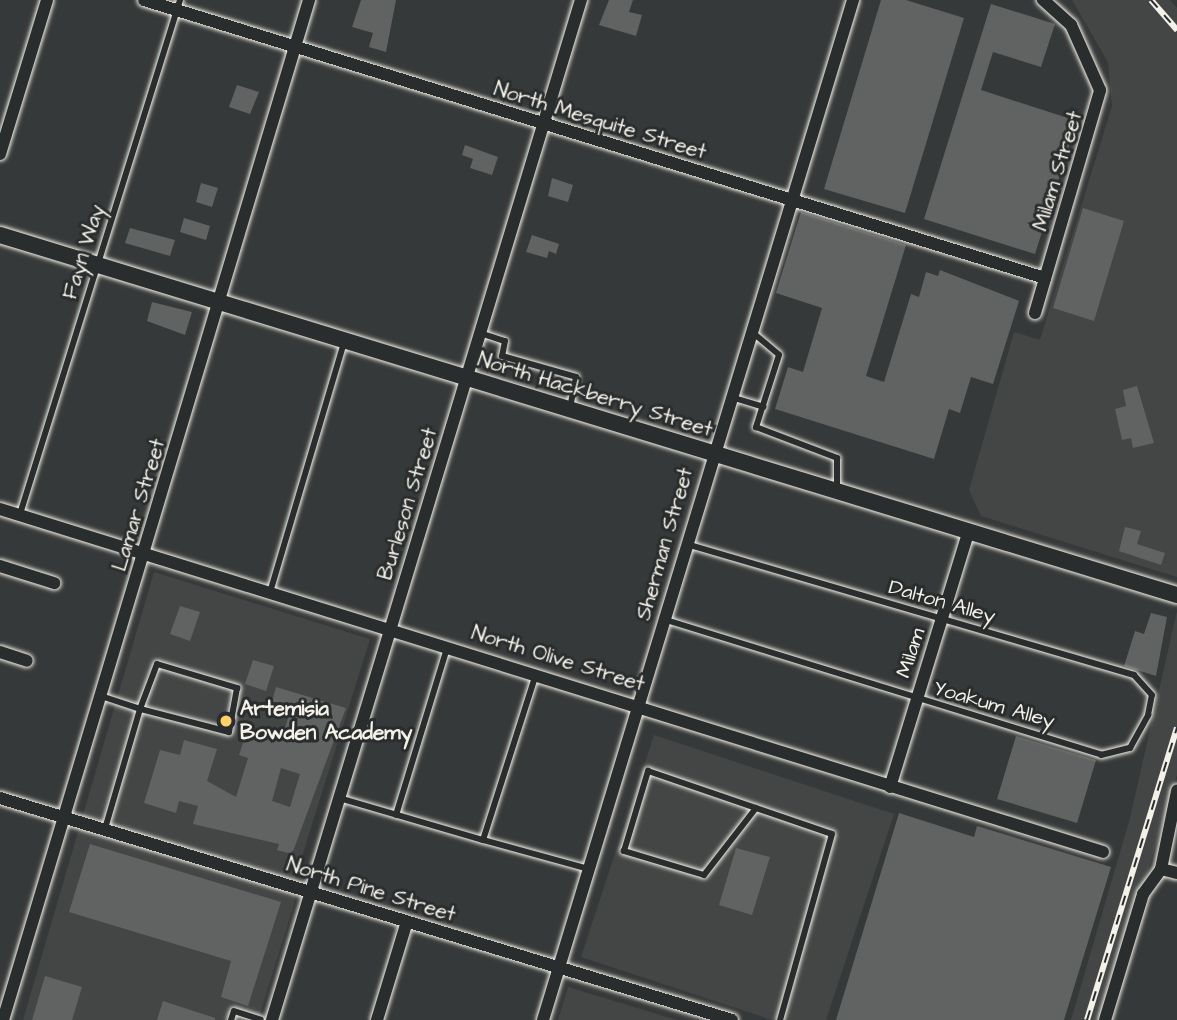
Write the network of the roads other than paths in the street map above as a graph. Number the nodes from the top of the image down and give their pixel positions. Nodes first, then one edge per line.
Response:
1 (47, 0) edge
2 (144, 0) edge
3 (309, 0) edge
4 (581, 0) edge
5 (853, 0) edge
6 (1043, 0) edge
7 (179, 5) edge
8 (295, 47) junction
9 (543, 125) junction
10 (0, 154) edge
11 (791, 200) junction
12 (0, 235) edge
13 (99, 265) junction
14 (1045, 278) junction
15 (220, 302) junction
16 (1035, 313) dead end
17 (750, 332) junction
18 (480, 333) junction
19 (345, 340) junction
20 (467, 377) junction
21 (730, 396) junction
22 (763, 407) junction
23 (570, 409) junction
24 (712, 452) junction
25 (836, 490) junction
26 (0, 509) edge
27 (20, 514) junction
28 (969, 531) junction
29 (685, 543) junction
30 (145, 552) junction
31 (0, 566) edge
32 (54, 583) dead end
33 (271, 589) junction
34 (1177, 594) edge
35 (663, 620) junction
36 (941, 621) junction
37 (391, 626) junction
38 (447, 646) junction
39 (0, 652) edge
40 (27, 661) dead end
41 (536, 673) junction
42 (101, 696) junction
43 (916, 700) junction
44 (639, 704) junction
45 (140, 709) junction
46 (1144, 725) joint
47 (890, 787) junction
48 (1177, 791) edge
49 (0, 798) edge
50 (339, 798) junction
51 (756, 808) junction
52 (396, 815) junction
53 (64, 817) junction
54 (105, 830) junction
55 (482, 840) junction
56 (1103, 852) dead end
57 (589, 869) junction
58 (1161, 869) junction
59 (1177, 873) edge
60 (311, 892) junction
61 (407, 921) junction
62 (560, 967) junction
63 (4, 1020) edge
64 (232, 1020) edge
65 (261, 1020) edge
66 (272, 1020) edge
67 (377, 1020) edge
68 (544, 1020) edge
69 (732, 1020) edge
70 (780, 1020) edge
71 (1105, 1020) edge

1 - 10 street
2 - 7 street, North Mesquite Street
3 - 8 street, Lamar Street
4 - 9 street, Burleson Street
5 - 11 street, Sherman Street
6 - 14 street, Milam Street
7 - 8 street, North Mesquite Street
7 - 13 lane, Fayn Way
8 - 9 street, North Mesquite Street
8 - 15 street, Lamar Street
9 - 11 street, North Mesquite Street
9 - 18 street, Burleson Street
11 - 14 street, North Mesquite Street
11 - 17 street, Sherman Street
12 - 13 main road, North Hackberry Street
13 - 15 main road, North Hackberry Street
13 - 27 lane, Fayn Way
14 - 16 street, Milam Street
15 - 19 main road, North Hackberry Street
15 - 30 street, Lamar Street
17 - 21 street, Sherman Street
17 - 22 lane
18 - 20 street, Burleson Street
18 - 23 lane
19 - 20 main road, North Hackberry Street
19 - 33 lane
20 - 23 main road, North Hackberry Street
20 - 37 street, Burleson Street
21 - 22 lane
21 - 24 street, Sherman Street
22 - 25 lane
23 - 24 main road, North Hackberry Street
24 - 25 main road, North Hackberry Street
24 - 29 street, Sherman Street
25 - 28 main road, North Hackberry Street
26 - 27 street, North Olive Street
27 - 30 street, North Olive Street
28 - 34 main road, North Hackberry Street
28 - 36 street, Milam
29 - 35 street, Sherman Street
29 - 36 lane, Dalton Alley
30 - 33 street, North Olive Street
30 - 42 street, Lamar Street
31 - 32 street
33 - 37 street, North Olive Street
35 - 43 lane, Yoakum Alley
35 - 44 street, Sherman Street
36 - 43 street, Milam
36 - 46 lane, Dalton Alley
37 - 38 street, North Olive Street
37 - 50 street, Burleson Street
38 - 41 street, North Olive Street
38 - 52 lane
39 - 40 street
41 - 44 street, North Olive Street
41 - 55 lane
42 - 45 lane
42 - 53 street, Lamar Street
43 - 46 lane, Yoakum Alley
43 - 47 street, Milam
44 - 47 street, North Olive Street
44 - 57 street, Sherman Street
45 - 45 lane
45 - 54 lane
47 - 56 street, North Olive Street
48 - 58 street
49 - 53 street, North Pine Street
50 - 52 lane
50 - 60 street, Burleson Street
51 - 51 lane
51 - 70 lane
52 - 55 lane
53 - 54 street, North Pine Street
53 - 63 street, Lamar Street
54 - 60 street, North Pine Street
55 - 57 lane
57 - 62 street, Sherman Street
58 - 59 street
58 - 71 street
60 - 61 street, North Pine Street
60 - 66 street, Burleson Street
61 - 62 street, North Pine Street
61 - 67 street
62 - 68 street, Sherman Street
62 - 69 street, North Pine Street
64 - 65 lane

